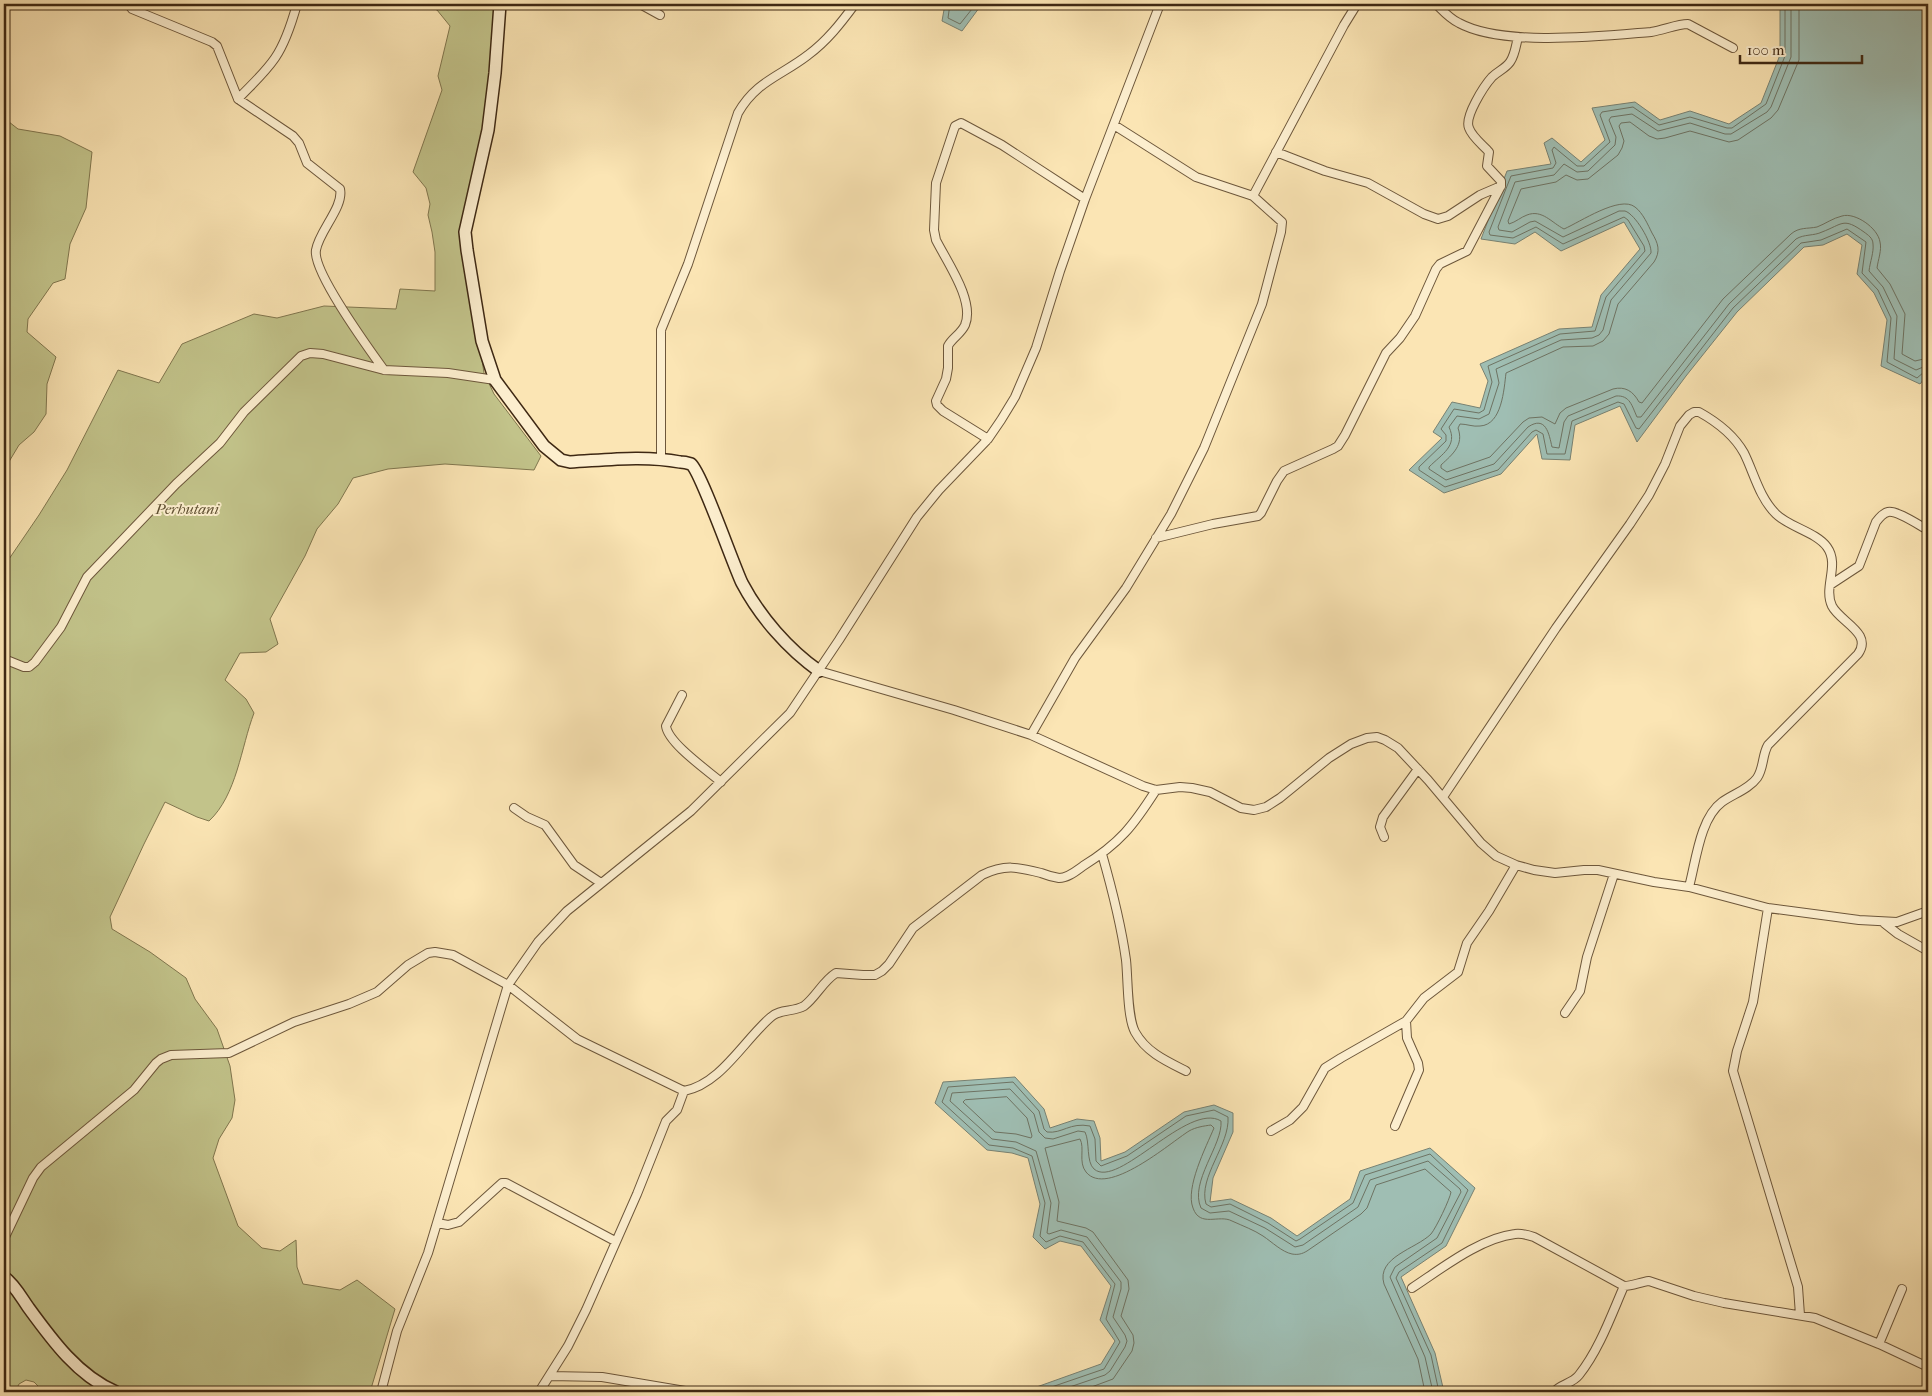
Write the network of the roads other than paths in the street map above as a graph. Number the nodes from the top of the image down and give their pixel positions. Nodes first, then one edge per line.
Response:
1 (128, 4) edge
2 (297, 4) edge
3 (500, 4) edge
4 (640, 4) edge
5 (855, 4) edge
6 (1160, 4) edge
7 (1357, 4) edge
8 (1436, 4) edge
9 (660, 15) dead end
10 (1518, 37) junction
11 (1733, 48) dead end
12 (238, 99) junction
13 (1114, 124) junction
14 (1276, 152) junction
15 (1501, 186) junction
16 (1253, 196) junction
17 (1085, 200) junction
18 (384, 370) junction
19 (495, 380) junction
20 (988, 439) junction
21 (661, 458) junction
22 (1928, 530) edge
23 (1156, 538) junction
24 (1830, 585) junction
25 (4, 659) edge
26 (819, 670) junction
27 (682, 695) dead end
28 (1031, 735) junction
29 (1418, 769) junction
30 (721, 782) junction
31 (1156, 790) junction
32 (1443, 797) junction
33 (514, 808) dead end
34 (1384, 837) dead end
35 (1102, 854) junction
36 (1516, 865) junction
37 (1614, 874) junction
38 (601, 883) junction
39 (1689, 887) junction
40 (1768, 908) junction
41 (1928, 911) edge
42 (1884, 922) junction
43 (1928, 951) edge
44 (1928, 981) edge
45 (508, 985) junction
46 (1928, 998) edge
47 (1565, 1014) dead end
48 (1406, 1021) junction
49 (1186, 1071) dead end
50 (684, 1091) junction
51 (1395, 1126) dead end
52 (1271, 1131) dead end
53 (437, 1223) junction
54 (4, 1239) edge
55 (615, 1241) junction
56 (4, 1277) edge
57 (1624, 1286) junction
58 (1412, 1288) dead end
59 (1902, 1289) dead end
60 (1800, 1314) junction
61 (1879, 1344) junction
62 (1928, 1367) edge
63 (550, 1376) junction
64 (116, 1392) edge
65 (382, 1392) edge
66 (538, 1392) edge
67 (691, 1392) edge
68 (1554, 1392) edge

1 - 12 street
2 - 12 street
3 - 19 street
4 - 9 street
5 - 21 street
6 - 13 street
7 - 14 street
8 - 10 street
10 - 11 street
10 - 15 street
12 - 18 street
13 - 16 street
13 - 17 street
14 - 15 street
14 - 16 street
15 - 23 street
16 - 23 street
17 - 20 street
17 - 20 street
18 - 19 street
18 - 25 street
19 - 21 street
20 - 26 street
21 - 26 street
22 - 24 street
23 - 28 street
24 - 32 street
24 - 39 street
26 - 28 street
26 - 30 street
27 - 30 street
28 - 31 street
29 - 31 street
29 - 32 street
29 - 34 street
30 - 38 street
31 - 35 street
32 - 36 street
33 - 38 street
35 - 49 street
35 - 50 street
36 - 37 street
36 - 48 street
37 - 39 street
37 - 47 street
38 - 45 street
39 - 40 street
40 - 42 street
40 - 60 street
41 - 42 street
42 - 43 street
44 - 46 street
45 - 50 street
45 - 53 street
45 - 54 street
48 - 51 street
48 - 52 street
50 - 55 street
53 - 55 street
53 - 65 street
55 - 63 street
56 - 64 street
57 - 58 street
57 - 60 street
57 - 68 street
59 - 61 street
60 - 61 street
61 - 62 street
63 - 66 street
63 - 67 street

